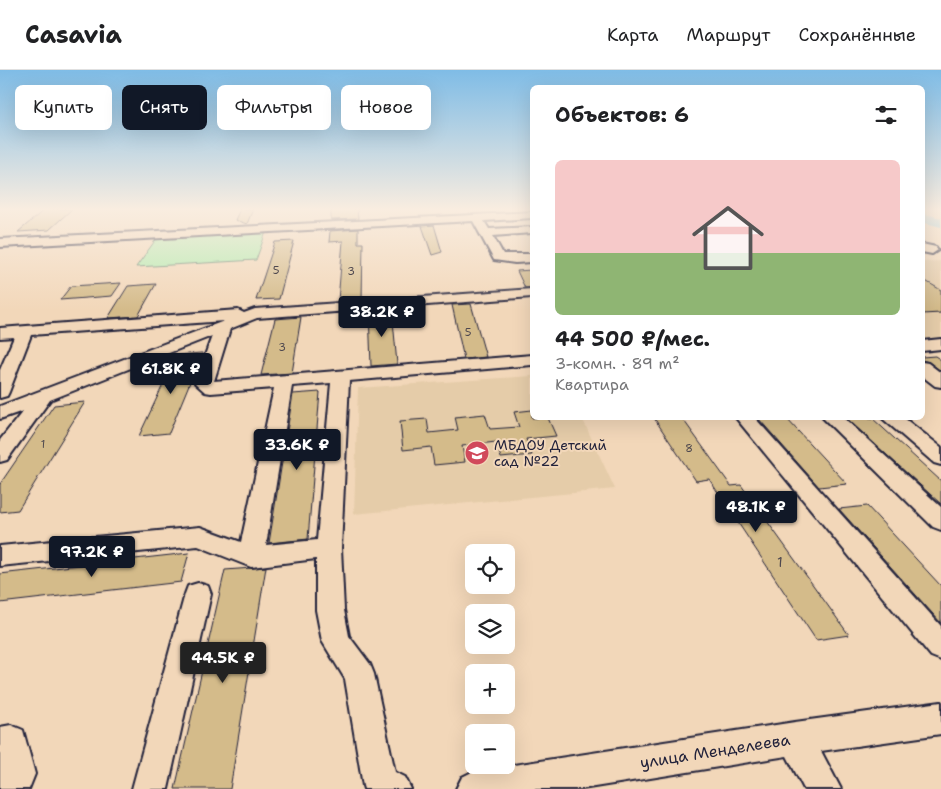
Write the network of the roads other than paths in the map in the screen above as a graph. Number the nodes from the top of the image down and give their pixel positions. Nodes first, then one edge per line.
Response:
1 (490, 243) edge
2 (530, 258) edge
3 (530, 293) edge
4 (255, 314) junction
5 (223, 327) junction
6 (25, 330) junction
7 (0, 332) edge
8 (941, 344) edge
9 (925, 346) edge
10 (530, 360) edge
11 (925, 369) edge
12 (340, 377) junction
13 (284, 382) junction
14 (941, 382) edge
15 (0, 392) edge
16 (43, 397) junction
17 (0, 413) edge
18 (747, 420) edge
19 (835, 420) edge
20 (894, 420) edge
21 (0, 455) edge
22 (941, 458) edge
23 (941, 521) edge
24 (329, 548) junction
25 (0, 556) edge
26 (252, 557) junction
27 (198, 594) dead end
28 (941, 647) edge
29 (937, 724) edge
30 (794, 738) junction
31 (0, 744) edge
32 (481, 788) edge
33 (11, 789) edge
34 (150, 789) edge
35 (393, 789) edge
36 (823, 789) edge

1 - 2 street
3 - 4 street
4 - 5 street
4 - 6 street
5 - 13 street
5 - 16 street
6 - 7 street
6 - 15 street
8 - 9 street
10 - 12 street
11 - 14 street
12 - 13 street
12 - 24 street
13 - 26 street
16 - 17 street
16 - 21 street
18 - 28 street
19 - 23 street
20 - 22 street
24 - 26 street
24 - 35 street
25 - 26 street
27 - 34 street
29 - 30 street, улица Менделеева
30 - 32 street, улица Менделеева
30 - 36 street
31 - 33 street

